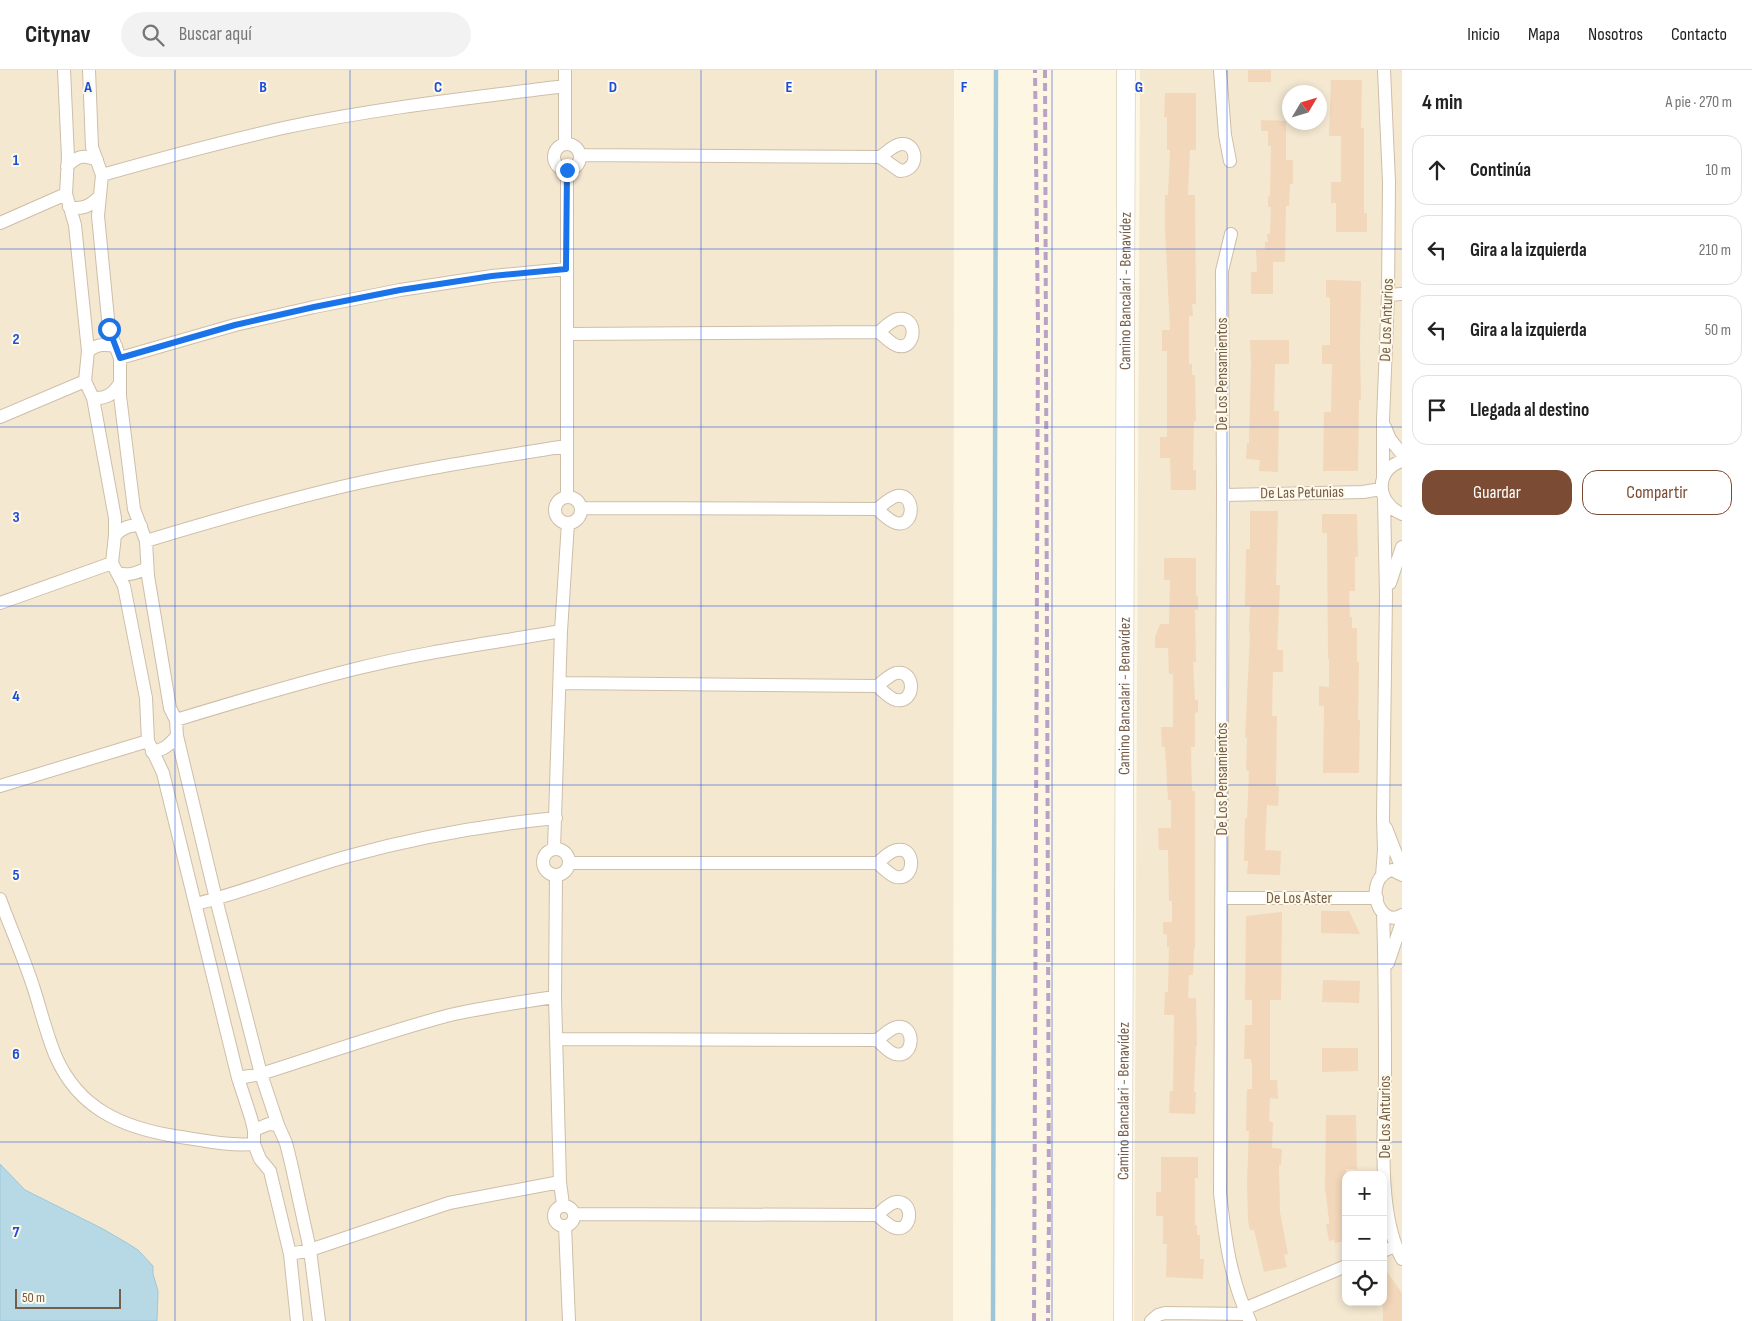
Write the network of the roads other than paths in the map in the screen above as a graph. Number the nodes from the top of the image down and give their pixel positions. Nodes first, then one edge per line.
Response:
1 (64, 70) edge
2 (88, 70) edge
3 (565, 70) edge
4 (1126, 70) edge
5 (1220, 70) edge
6 (1384, 70) edge
7 (565, 86) junction
8 (565, 144) junction
9 (580, 155) junction
10 (880, 157) dead end
11 (97, 160) junction
12 (1230, 161) dead end
13 (67, 166) junction
14 (567, 170) junction
15 (102, 175) junction
16 (66, 194) junction
17 (100, 196) junction
18 (69, 207) junction
19 (0, 223) edge
20 (1231, 234) dead end
21 (566, 269) junction
22 (1402, 294) edge
23 (1388, 295) junction
24 (879, 332) dead end
25 (567, 334) junction
26 (88, 351) junction
27 (118, 352) junction
28 (86, 381) junction
29 (120, 383) junction
30 (93, 398) junction
31 (0, 417) edge
32 (1383, 420) junction
33 (566, 446) junction
34 (1402, 454) edge
35 (1402, 461) edge
36 (1383, 489) junction
37 (1223, 495) junction
38 (567, 497) junction
39 (581, 508) junction
40 (877, 509) dead end
41 (1402, 514) edge
42 (568, 523) junction
43 (141, 526) junction
44 (115, 535) junction
45 (146, 541) junction
46 (1402, 548) edge
47 (115, 568) junction
48 (147, 568) junction
49 (1386, 595) junction
50 (0, 603) edge
51 (561, 631) junction
52 (560, 684) junction
53 (877, 686) dead end
54 (170, 708) junction
55 (148, 713) junction
56 (176, 720) junction
57 (177, 736) junction
58 (150, 746) junction
59 (0, 786) edge
60 (556, 818) junction
61 (1383, 818) junction
62 (554, 849) junction
63 (569, 863) junction
64 (877, 863) dead end
65 (1402, 869) edge
66 (556, 875) junction
67 (1402, 875) edge
68 (1382, 876) junction
69 (1221, 898) junction
70 (1377, 898) junction
71 (216, 899) junction
72 (0, 900) edge
73 (196, 904) junction
74 (1383, 914) junction
75 (1402, 915) edge
76 (1402, 922) edge
77 (1385, 973) junction
78 (555, 997) junction
79 (556, 1039) junction
80 (877, 1040) dead end
81 (261, 1074) junction
82 (238, 1078) junction
83 (278, 1125) junction
84 (254, 1130) junction
85 (254, 1144) junction
86 (291, 1163) junction
87 (270, 1171) junction
88 (560, 1182) junction
89 (563, 1205) junction
90 (575, 1214) junction
91 (877, 1215) dead end
92 (565, 1226) junction
93 (1389, 1248) edge
94 (310, 1250) junction
95 (290, 1254) junction
96 (1402, 1258) edge
97 (1342, 1268) edge
98 (1247, 1315) edge
99 (297, 1321) edge
100 (319, 1321) edge
101 (569, 1321) edge
102 (1123, 1321) edge
103 (1151, 1321) edge

1 - 13 street
2 - 11 street
3 - 7 street
4 - 102 main road, Camino Bancalari - Benavídez
5 - 12 street
6 - 23 street, De Los Anturios
7 - 8 street
7 - 15 street
8 - 9 street
8 - 14 street
9 - 10 street
9 - 14 street
11 - 13 street
11 - 15 street
13 - 16 street
14 - 21 street
15 - 17 street
16 - 18 street
16 - 19 street
17 - 18 street
17 - 27 street
18 - 26 street
20 - 37 street, De Los Pensamientos
21 - 25 street
21 - 27 street
22 - 23 street
23 - 32 street, De Los Anturios
24 - 25 street
25 - 33 street
26 - 27 street
26 - 28 street
27 - 29 street
28 - 30 street
28 - 31 street
29 - 30 street
29 - 43 street
30 - 44 street
32 - 34 street
32 - 36 street, De Los Anturios
33 - 38 street
33 - 45 street
35 - 36 street
36 - 37 street, De Las Petunias
36 - 41 street
36 - 49 street, De Los Anturios
37 - 69 street, De Los Pensamientos
38 - 39 street
38 - 42 street
39 - 40 street
39 - 42 street
42 - 51 street
43 - 44 street
43 - 45 street
44 - 47 street
45 - 48 street
46 - 49 street
47 - 48 street
47 - 50 street
47 - 55 street
48 - 54 street
49 - 61 street
51 - 52 street
51 - 56 street
52 - 53 street
52 - 60 street
54 - 55 street
54 - 56 street
55 - 58 street
56 - 57 street
57 - 58 street
57 - 71 street
58 - 59 street
58 - 73 street
60 - 62 street
60 - 71 street
61 - 65 street
61 - 68 street
62 - 63 street
62 - 66 street
63 - 64 street
63 - 66 street
66 - 78 street
67 - 68 street
68 - 70 street
69 - 70 street, De Los Aster
69 - 98 street, De Los Pensamientos
70 - 74 street, De Los Anturios
71 - 73 street
71 - 81 street
72 - 85 street
73 - 82 street
74 - 75 street
74 - 77 street, De Los Anturios
76 - 77 street
77 - 93 street, De Los Anturios
78 - 79 street
78 - 81 street
79 - 80 street
79 - 88 street
81 - 82 street
81 - 83 street
82 - 84 street
83 - 84 street
83 - 86 street
84 - 85 street
85 - 87 street
86 - 87 street
86 - 94 street
87 - 95 street
88 - 89 street
88 - 94 street
89 - 90 street
89 - 92 street
90 - 91 street
90 - 92 street
92 - 101 street
93 - 96 street, De Los Anturios
94 - 95 street
94 - 100 street
95 - 99 street
97 - 98 street
98 - 103 street

